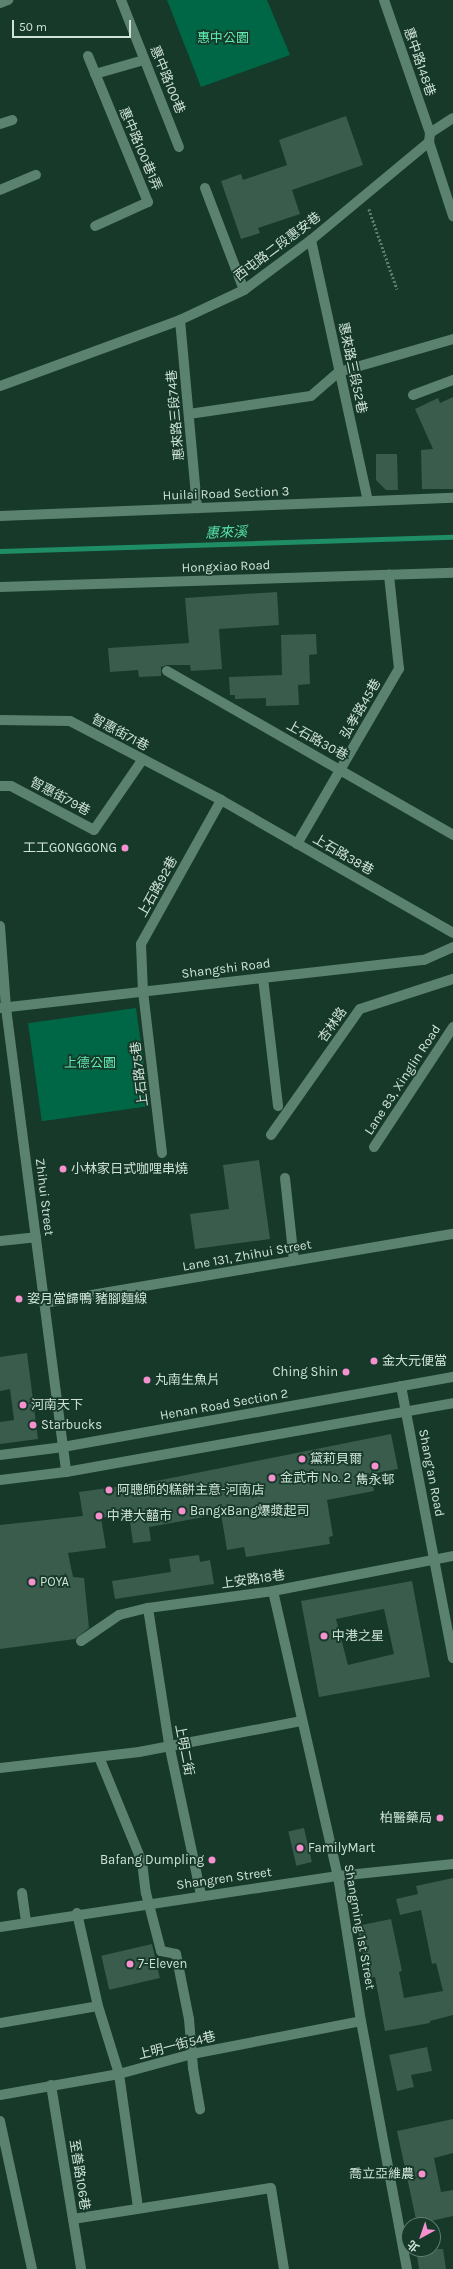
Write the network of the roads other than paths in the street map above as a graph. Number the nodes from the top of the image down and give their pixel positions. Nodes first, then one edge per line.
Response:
1 (8, 0) edge
2 (121, 0) edge
3 (384, 0) edge
4 (0, 3) edge
5 (88, 56) dead end
6 (144, 60) junction
7 (95, 74) junction
8 (453, 118) edge
9 (12, 120) dead end
10 (0, 124) edge
11 (429, 137) junction
12 (180, 147) dead end
13 (36, 176) dead end
14 (205, 188) dead end
15 (0, 190) edge
16 (453, 216) edge
17 (94, 226) dead end
18 (311, 240) junction
19 (244, 290) junction
20 (180, 320) junction
21 (453, 339) edge
22 (339, 372) junction
23 (453, 380) edge
24 (0, 386) edge
25 (413, 395) dead end
26 (190, 414) junction
27 (453, 498) edge
28 (368, 501) junction
29 (197, 508) junction
30 (0, 516) edge
31 (453, 573) edge
32 (389, 575) junction
33 (0, 587) edge
34 (167, 671) dead end
35 (0, 720) edge
36 (143, 759) junction
37 (341, 769) junction
38 (0, 786) edge
39 (221, 800) junction
40 (453, 835) edge
41 (297, 844) junction
42 (0, 926) edge
43 (453, 933) edge
44 (453, 947) edge
45 (263, 978) junction
46 (453, 979) edge
47 (143, 992) junction
48 (3, 1008) edge
49 (453, 1027) edge
50 (278, 1106) dead end
51 (271, 1135) dead end
52 (374, 1147) dead end
53 (162, 1153) dead end
54 (285, 1178) dead end
55 (453, 1234) edge
56 (36, 1238) junction
57 (0, 1241) edge
58 (294, 1261) junction
59 (44, 1303) junction
60 (453, 1377) edge
61 (401, 1386) junction
62 (453, 1403) edge
63 (406, 1411) junction
64 (63, 1447) junction
65 (0, 1455) edge
66 (66, 1472) junction
67 (0, 1480) edge
68 (453, 1556) edge
69 (434, 1559) junction
70 (273, 1591) junction
71 (148, 1608) junction
72 (81, 1641) dead end
73 (453, 1658) edge
74 (302, 1721) junction
75 (169, 1744) junction
76 (100, 1757) junction
77 (0, 1768) edge
78 (453, 1864) edge
79 (338, 1876) junction
80 (22, 1893) dead end
81 (201, 1895) junction
82 (151, 1903) junction
83 (77, 1913) junction
84 (26, 1923) junction
85 (0, 1927) edge
86 (98, 2006) junction
87 (361, 2021) junction
88 (0, 2023) edge
89 (192, 2054) junction
90 (118, 2074) junction
91 (51, 2086) junction
92 (0, 2095) edge
93 (200, 2109) dead end
94 (0, 2121) edge
95 (138, 2208) junction
96 (73, 2219) junction
97 (32, 2269) edge
98 (81, 2269) edge
99 (284, 2269) edge
100 (407, 2269) edge

1 - 4 street
2 - 6 street, 惠中路100巷
3 - 11 street, 惠中路148巷
5 - 7 street, 惠中路100巷1弄
6 - 7 street
6 - 12 street, 惠中路100巷
7 - 17 street, 惠中路100巷1弄
8 - 11 street, 西屯路二段惠安巷
9 - 10 street
11 - 16 street, 惠中路148巷
11 - 18 street, 西屯路二段惠安巷
13 - 15 street
14 - 19 street
18 - 19 street, 西屯路二段惠安巷
18 - 22 street, 惠來路三段52巷
19 - 20 street, 西屯路二段惠安巷
20 - 24 street, 西屯路二段惠安巷
20 - 26 street, 惠來路三段74巷
21 - 22 street
22 - 26 street
22 - 28 street, 惠來路三段52巷
23 - 25 street
26 - 29 street, 惠來路三段74巷
27 - 28 street, Huilai Road Section 3
28 - 29 street, Huilai Road Section 3
29 - 30 street, Huilai Road Section 3
31 - 32 street, Hongxiao Road
32 - 33 street, Hongxiao Road
32 - 37 street, 弘孝路45巷
34 - 37 street, 上石路30巷
35 - 36 street, 智惠街71巷
36 - 38 street, 智惠街79巷
36 - 39 street, 智惠街71巷
37 - 40 street, 上石路30巷
37 - 41 street, 弘孝路45巷
39 - 41 street, 上石路38巷
39 - 47 street, 上石路92巷
41 - 43 street, 上石路38巷
42 - 48 street, Zhihui Street
44 - 45 street, Shangshi Road
45 - 47 street, Shangshi Road
45 - 50 street
46 - 51 street, 杏林路
47 - 48 street, Shangshi Road
47 - 53 street, 上石路75巷
48 - 56 street, Zhihui Street
49 - 52 street, Lane 83, Xinglin Road
54 - 58 street
55 - 58 street, Lane 131, Zhihui Street
56 - 57 street
56 - 59 street, Zhihui Street
58 - 59 street, Lane 131, Zhihui Street
59 - 64 street, Zhihui Street
60 - 61 street, Henan Road Section 2
61 - 63 street, Shang’an Road
61 - 64 street, Henan Road Section 2
62 - 63 street
63 - 66 street
63 - 69 street, Shang’an Road
64 - 65 street, Henan Road Section 2
64 - 66 street, Zhihui Street
66 - 67 street
68 - 69 street, 上安路18巷
69 - 70 street, 上安路18巷
69 - 73 street, Shang’an Road
70 - 71 street, 上安路18巷
70 - 74 street, Shangming 1st Street
71 - 72 street, 上安路18巷
71 - 75 street, 上明二街
74 - 75 street
74 - 79 street, Shangming 1st Street
75 - 76 street
75 - 81 street, 上明二街
76 - 77 street
76 - 82 street
78 - 79 street, Shangren Street
79 - 81 street, Shangren Street
79 - 87 street, Shangming 1st Street
80 - 84 street
81 - 82 street, Shangren Street
82 - 83 street, Shangren Street
82 - 89 street
83 - 84 street, Shangren Street
83 - 86 street
84 - 85 street, Shangren Street
86 - 88 street
86 - 90 street
87 - 89 street, 上明一街54巷
87 - 100 street, Shangming 1st Street
89 - 90 street, 上明一街54巷
89 - 93 street
90 - 91 street, 上明一街54巷
90 - 95 street
91 - 92 street, 上明一街54巷
91 - 96 street, 至善路106巷
94 - 97 street
95 - 96 street
95 - 99 street
96 - 98 street, 至善路106巷

